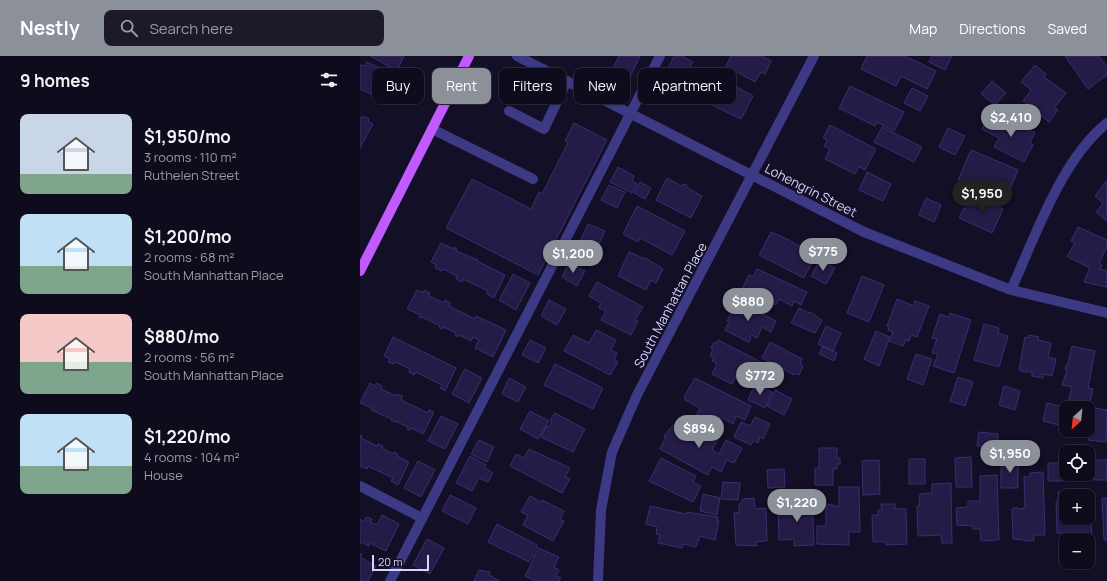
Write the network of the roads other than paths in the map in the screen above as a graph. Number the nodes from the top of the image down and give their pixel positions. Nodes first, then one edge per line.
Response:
1 (469, 56) edge
2 (517, 56) edge
3 (660, 56) edge
4 (814, 56) edge
5 (567, 81) junction
6 (509, 110) dead end
7 (631, 114) junction
8 (1107, 123) edge
9 (432, 129) junction
10 (752, 174) junction
11 (533, 179) dead end
12 (360, 271) edge
13 (1011, 290) junction
14 (1107, 313) edge
15 (360, 486) edge
16 (422, 518) junction
17 (390, 581) edge
18 (598, 581) edge

1 - 9 main road
2 - 5 street, Lohengrin Street
3 - 7 street
4 - 10 street, South Manhattan Place
5 - 6 street
5 - 7 street, Lohengrin Street
7 - 10 street, Lohengrin Street
7 - 16 street
8 - 13 street
9 - 11 street
9 - 12 main road
10 - 13 street, Lohengrin Street
10 - 18 street, South Manhattan Place
13 - 14 street, Lohengrin Street
15 - 16 street
16 - 17 street

